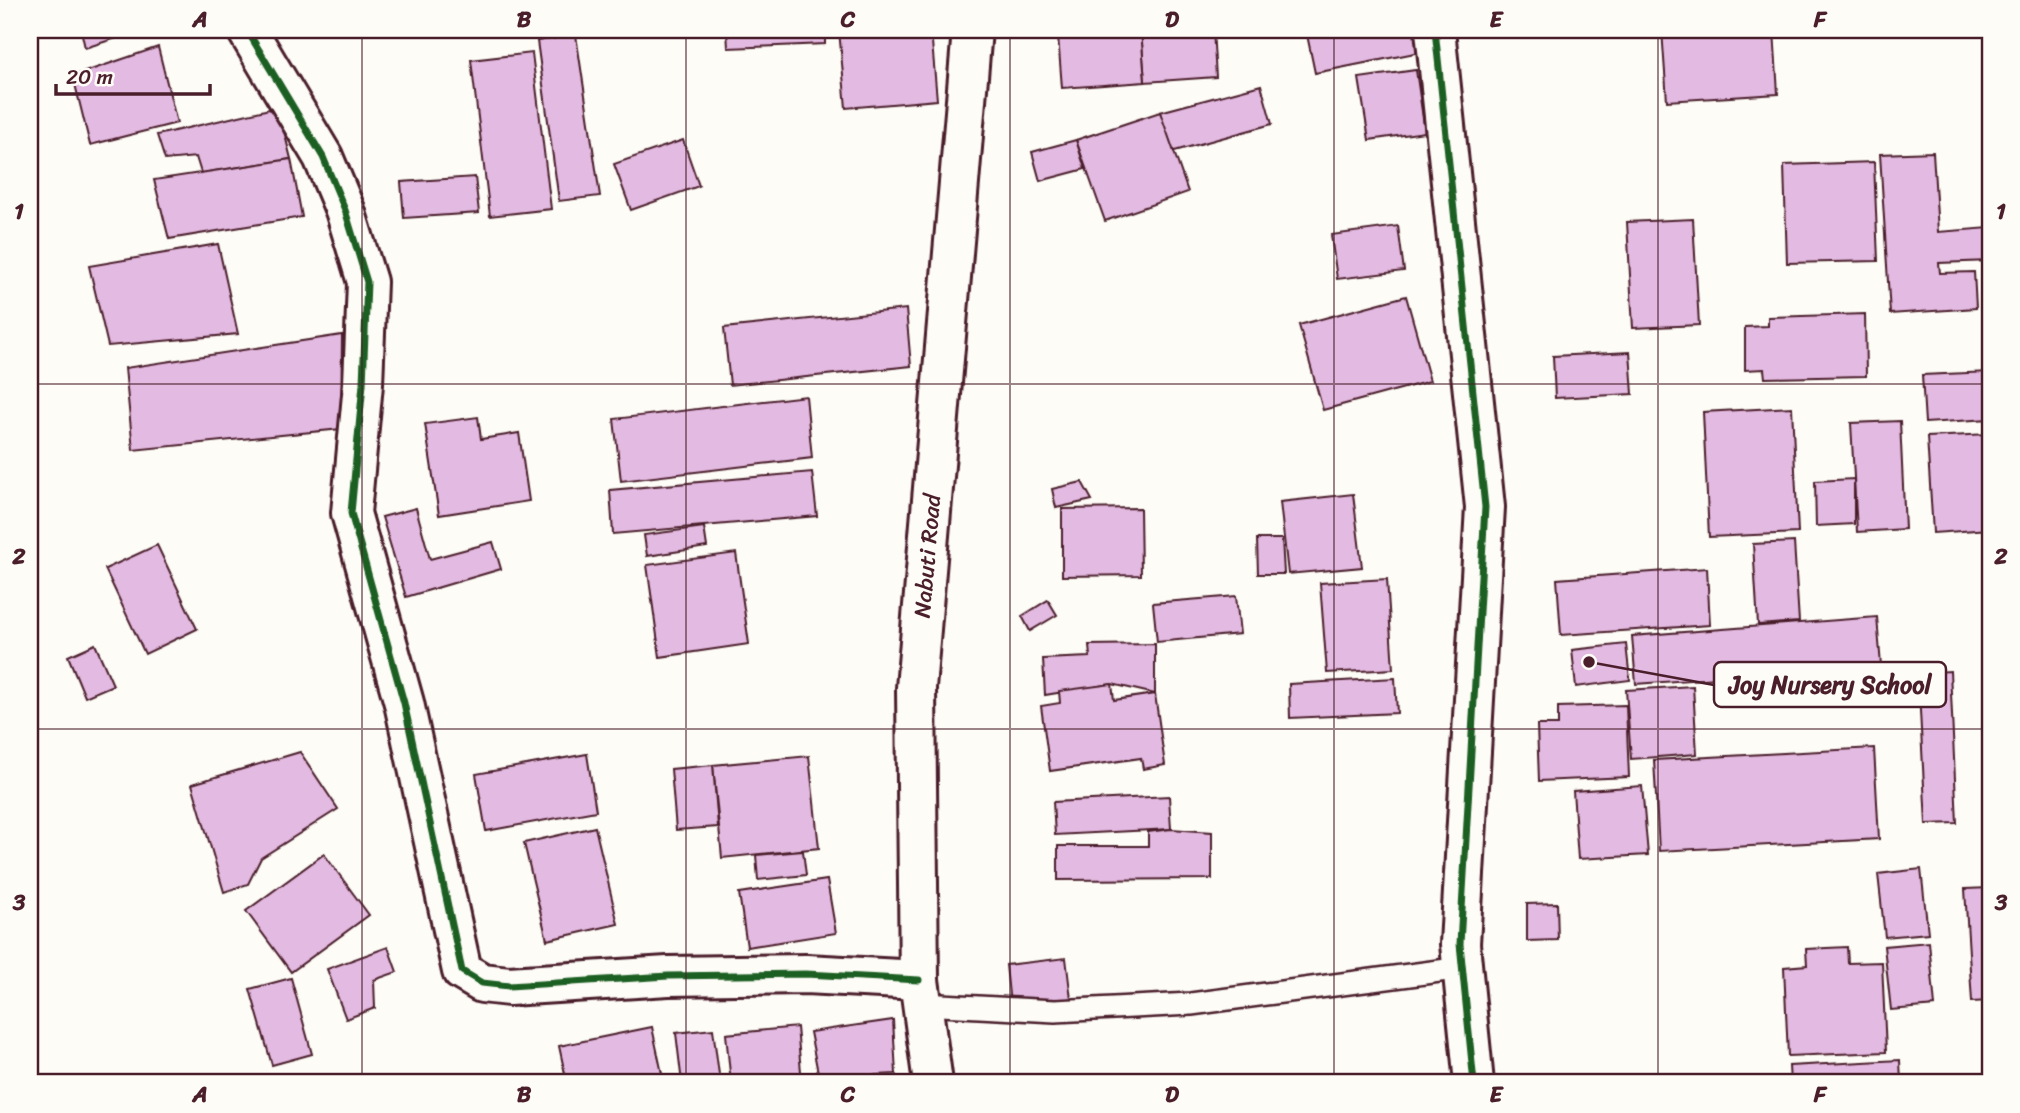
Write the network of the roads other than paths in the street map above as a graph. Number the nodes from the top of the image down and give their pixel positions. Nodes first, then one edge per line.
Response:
1 (247, 30) edge
2 (972, 30) edge
3 (1435, 30) edge
4 (1462, 968) junction
5 (921, 992) junction
6 (933, 1083) edge
7 (1474, 1083) edge

1 - 5 street
2 - 5 street, Nabuti Road
3 - 4 street
4 - 5 lane
4 - 7 street
5 - 6 street, Nabuti Road

